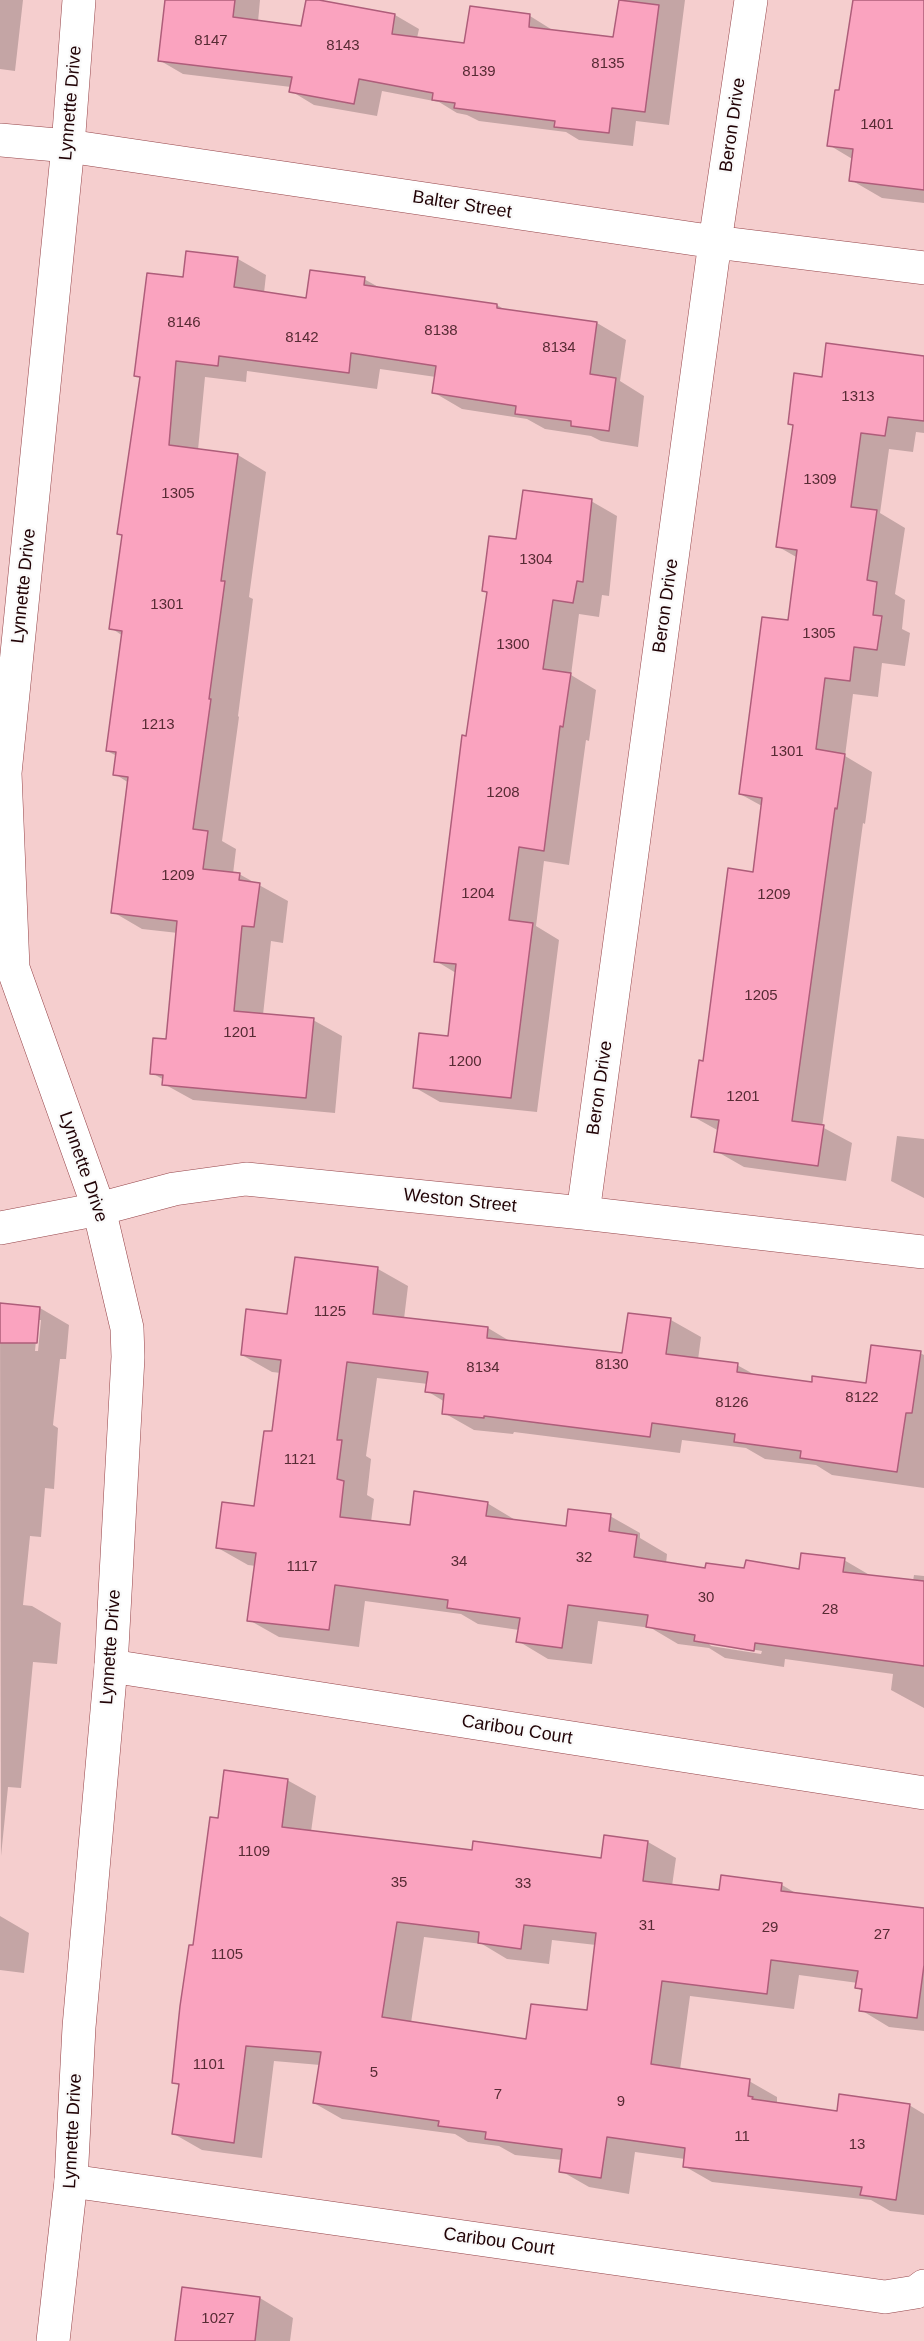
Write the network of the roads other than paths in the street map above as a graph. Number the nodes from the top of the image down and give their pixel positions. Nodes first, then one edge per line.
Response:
1 (79, 0) edge
2 (751, 0) edge
3 (0, 140) edge
4 (68, 146) junction
5 (715, 242) junction
6 (924, 268) edge
7 (99, 1209) junction
8 (583, 1213) junction
9 (0, 1228) edge
10 (924, 1252) edge
11 (111, 1666) junction
12 (924, 1793) edge
13 (71, 2181) junction
14 (924, 2286) edge
15 (53, 2341) edge

1 - 4 street, Lynnette Drive
2 - 5 street, Beron Drive
3 - 4 street, Balter Street
4 - 5 street, Balter Street
4 - 7 street, Lynnette Drive
5 - 6 street, Balter Street
5 - 8 street, Beron Drive
7 - 8 street, Weston Street
7 - 9 street, Weston Street
7 - 11 street, Lynnette Drive
8 - 10 street, Weston Street
11 - 12 street, Caribou Court
11 - 13 street, Lynnette Drive
13 - 14 street, Caribou Court
13 - 15 street, Lynnette Drive

